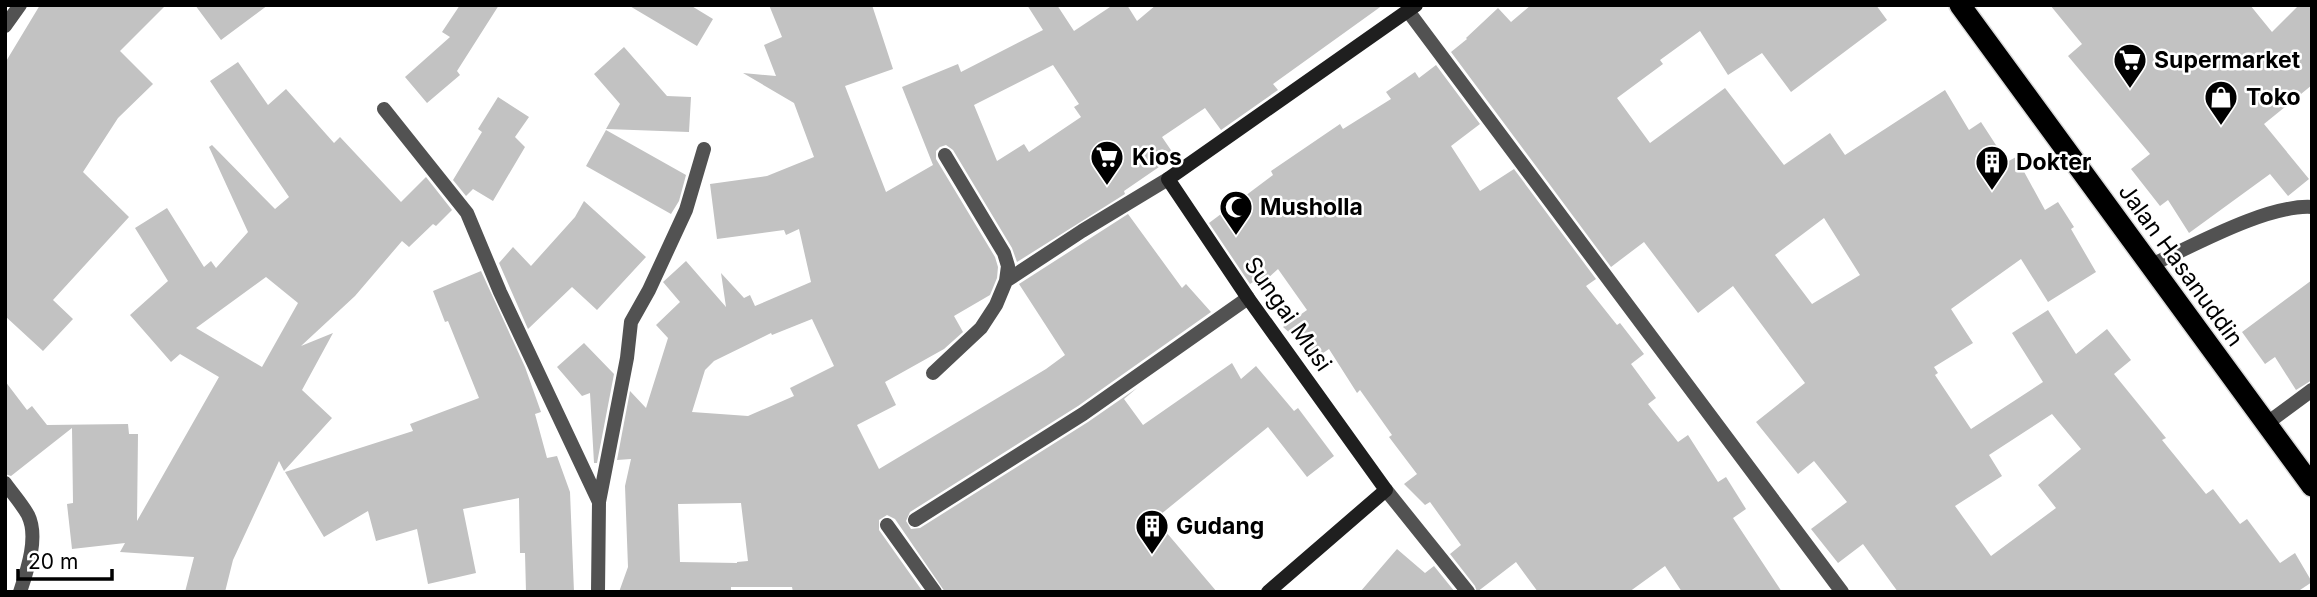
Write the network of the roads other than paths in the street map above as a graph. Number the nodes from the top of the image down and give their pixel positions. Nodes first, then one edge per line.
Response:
1 (20, 5) edge
2 (1960, 5) edge
3 (1412, 8) edge
4 (5, 26) edge
5 (384, 109) dead end
6 (704, 149) dead end
7 (945, 155) dead end
8 (1168, 179) junction
9 (2312, 207) edge
10 (2149, 266) junction
11 (1006, 281) junction
12 (1248, 298) junction
13 (933, 373) dead end
14 (2312, 390) edge
15 (2266, 424) junction
16 (5, 483) edge
17 (2312, 486) edge
18 (1386, 490) junction
19 (599, 502) junction
20 (915, 520) dead end
21 (887, 525) dead end
22 (20, 592) edge
23 (598, 592) edge
24 (935, 592) edge
25 (1268, 592) edge
26 (1468, 592) edge
27 (1842, 592) edge

1 - 4 street
2 - 10 highway, Jalan Hasanuddin
3 - 8 street
3 - 27 street
5 - 19 street
6 - 19 street
7 - 11 street
8 - 11 street
8 - 12 street, Sungai Musi
9 - 10 street
10 - 15 highway, Jalan Hasanuddin
11 - 13 street
12 - 18 street, Sungai Musi
12 - 20 street
14 - 15 street
15 - 17 highway, Jalan Hasanuddin
16 - 22 street
18 - 25 street
18 - 26 street
19 - 23 street
21 - 24 street

